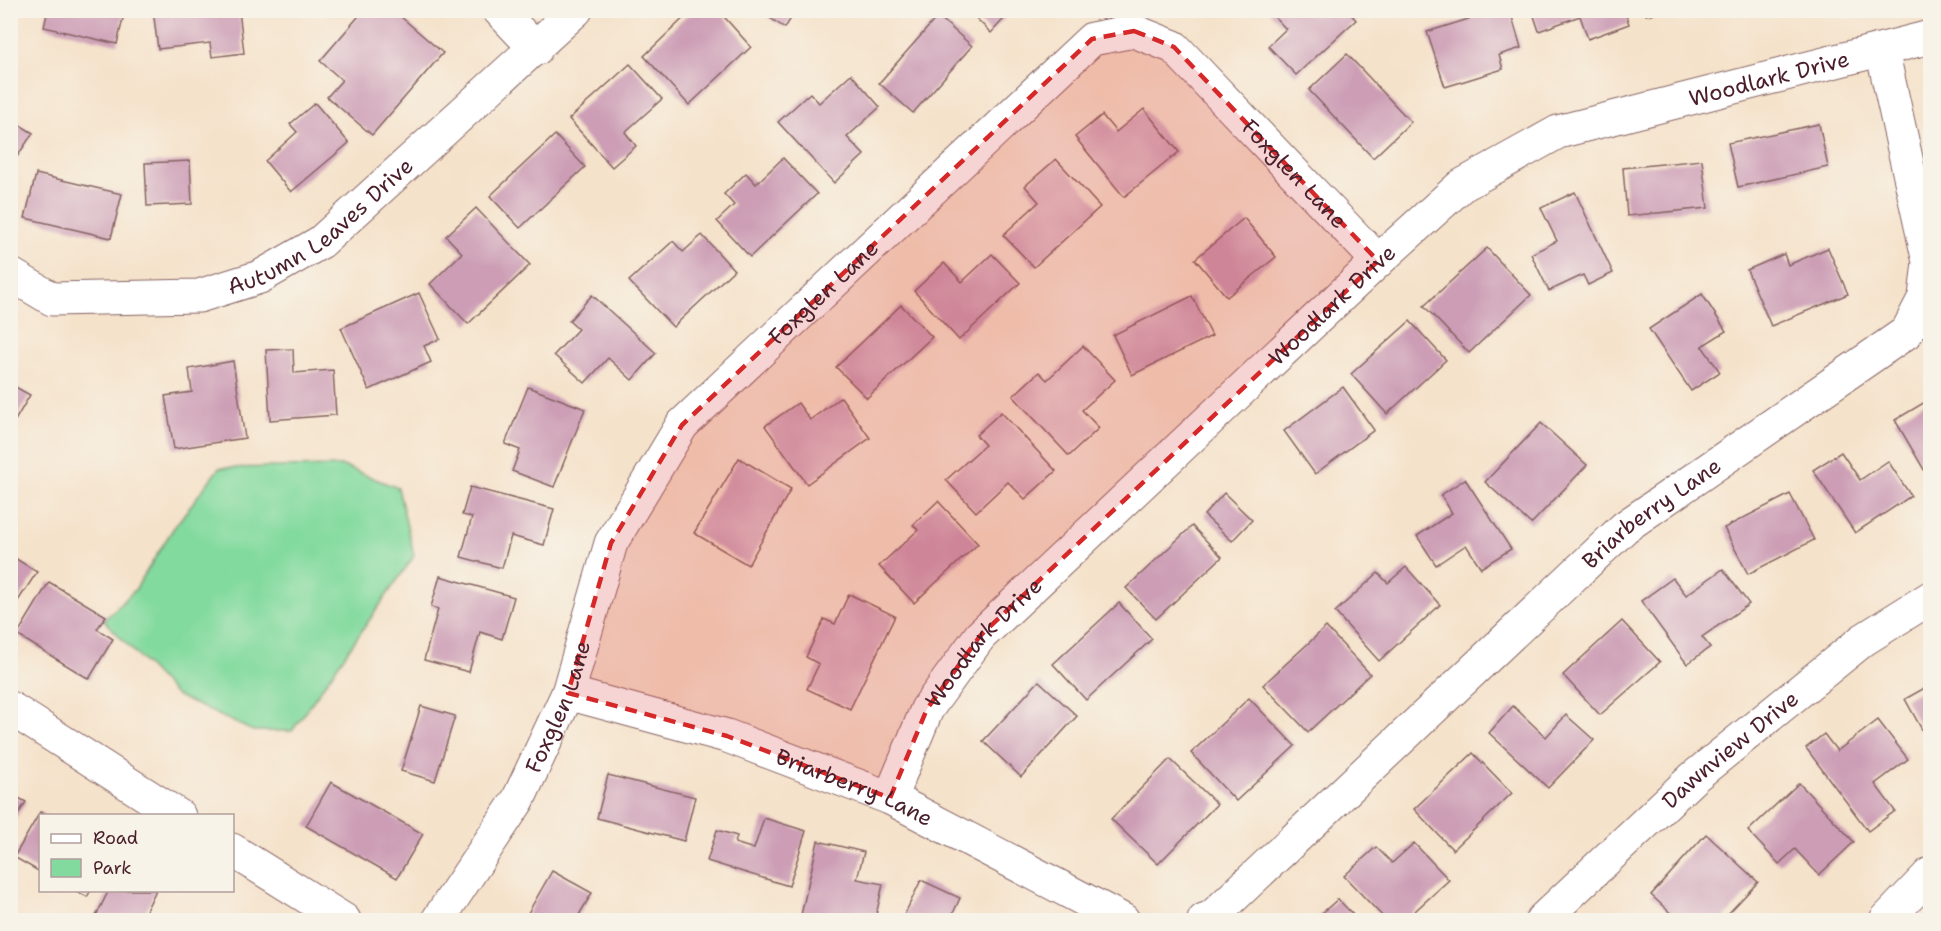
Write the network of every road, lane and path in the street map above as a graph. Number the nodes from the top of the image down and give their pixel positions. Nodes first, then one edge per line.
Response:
1 (499, 10) edge
2 (576, 10) edge
3 (1930, 37) edge
4 (536, 49) junction
5 (1882, 50) junction
6 (1378, 261) junction
7 (10, 274) edge
8 (1930, 598) edge
9 (568, 693) junction
10 (10, 708) edge
11 (890, 798) junction
12 (176, 814) edge
13 (234, 851) edge
14 (1930, 874) edge
15 (344, 921) edge
16 (438, 921) edge
17 (1123, 921) edge
18 (1204, 921) edge
19 (1542, 921) edge
20 (1886, 921) edge

1 - 4 street
2 - 4 street, Autumn Leaves Drive
3 - 5 street, Woodlark Drive
4 - 7 street, Autumn Leaves Drive
5 - 6 street, Woodlark Drive
5 - 18 street, Briarberry Lane
6 - 9 street, Foxglen Lane
6 - 11 street, Woodlark Drive
8 - 19 street, Dawnview Drive
9 - 11 street, Briarberry Lane
9 - 16 street, Foxglen Lane
10 - 12 street
11 - 17 street, Briarberry Lane
13 - 15 street
14 - 20 street

